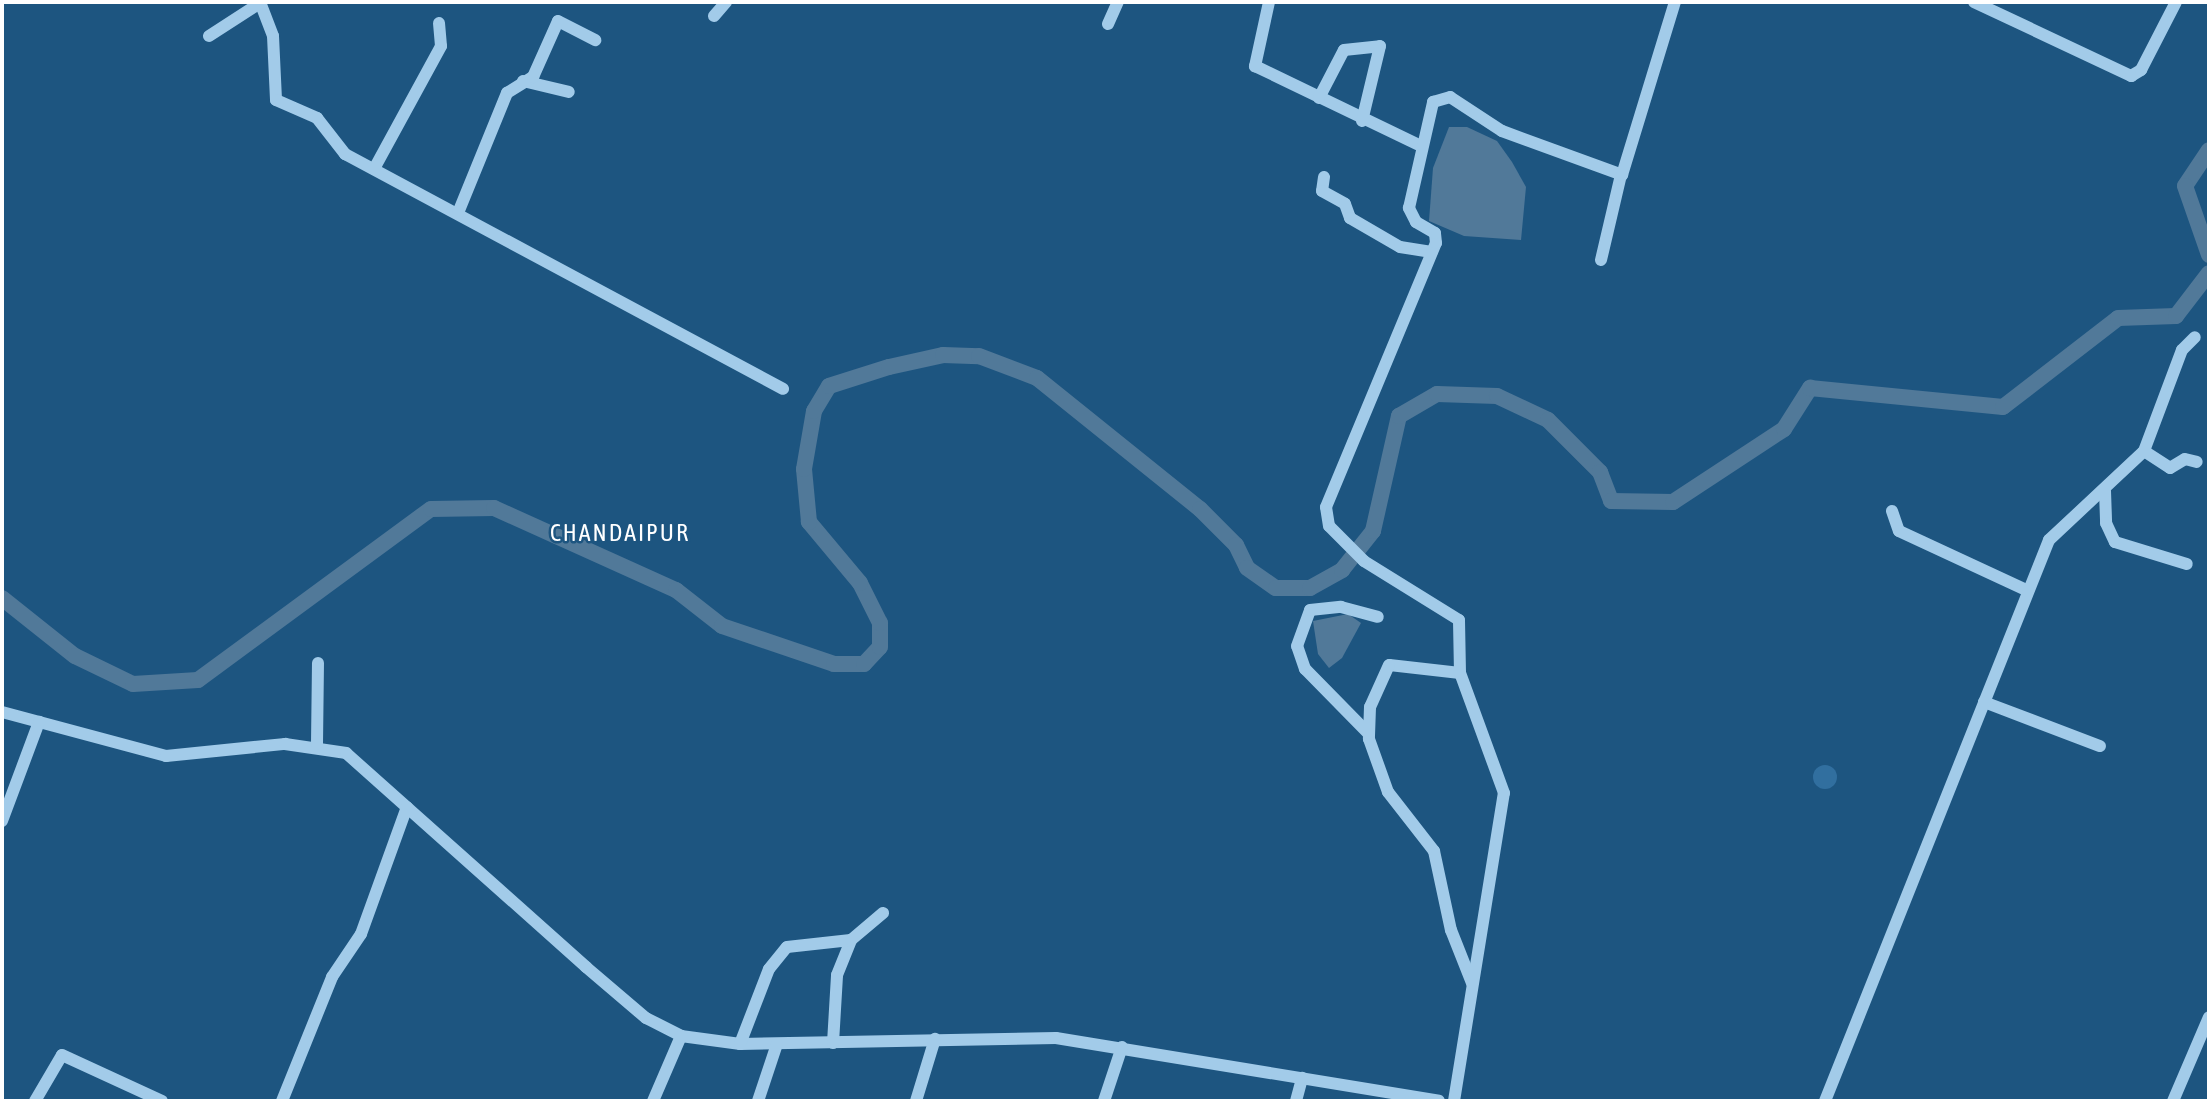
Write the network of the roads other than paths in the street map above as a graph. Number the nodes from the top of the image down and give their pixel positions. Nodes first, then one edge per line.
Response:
1 (260, 2) edge
2 (726, 2) edge
3 (1118, 2) edge
4 (1269, 2) edge
5 (1675, 2) edge
6 (1974, 2) edge
7 (2176, 2) edge
8 (714, 16) dead end
9 (439, 23) dead end
10 (1108, 24) dead end
11 (209, 36) dead end
12 (595, 40) dead end
13 (523, 81) junction
14 (569, 92) dead end
15 (1320, 98) junction
16 (1362, 121) junction
17 (1421, 146) junction
18 (374, 169) junction
19 (1620, 175) junction
20 (1324, 177) dead end
21 (458, 213) junction
22 (1432, 252) junction
23 (1601, 260) dead end
24 (2195, 337) dead end
25 (783, 389) dead end
26 (2135, 460) junction
27 (2197, 462) dead end
28 (2105, 491) junction
29 (1892, 511) dead end
30 (2187, 564) dead end
31 (2028, 591) junction
32 (1378, 617) dead end
33 (318, 663) dead end
34 (1460, 673) junction
35 (1984, 702) junction
36 (2, 712) edge
37 (39, 722) junction
38 (1368, 733) junction
39 (317, 744) junction
40 (2100, 746) dead end
41 (407, 807) junction
42 (2, 821) edge
43 (883, 913) dead end
44 (851, 940) junction
45 (1472, 984) junction
46 (2209, 1017) edge
47 (681, 1036) junction
48 (935, 1039) junction
49 (833, 1043) junction
50 (740, 1044) junction
51 (777, 1044) junction
52 (1122, 1047) junction
53 (1301, 1077) junction
54 (35, 1101) edge
55 (162, 1101) edge
56 (282, 1101) edge
57 (653, 1101) edge
58 (758, 1101) edge
59 (916, 1101) edge
60 (1104, 1101) edge
61 (1296, 1101) edge
62 (1439, 1101) edge
63 (1454, 1101) edge
64 (1825, 1101) edge
65 (2173, 1101) edge

1 - 11 street
1 - 18 street
2 - 8 street
3 - 10 street
4 - 15 street
5 - 19 street
6 - 7 street
9 - 18 street
12 - 13 street
13 - 14 street
13 - 21 street
15 - 16 street
15 - 16 street
16 - 17 street
17 - 19 street
17 - 22 street
18 - 21 street
19 - 23 street
20 - 22 street
21 - 25 street
22 - 34 street
24 - 26 street
26 - 27 street
26 - 28 street
28 - 30 street
28 - 31 street
29 - 31 street
31 - 35 street
32 - 38 street
33 - 39 street
34 - 38 street
34 - 45 street
35 - 40 street
35 - 64 street
36 - 37 street
37 - 39 street
37 - 42 street
38 - 45 street
39 - 41 street
41 - 47 street
41 - 56 street
43 - 44 street
44 - 49 street
44 - 50 street
45 - 63 street
46 - 65 street
47 - 50 street
47 - 57 street
48 - 49 street
48 - 52 street
48 - 59 street
49 - 51 street
50 - 51 street
51 - 58 street
52 - 53 street
52 - 60 street
53 - 61 street
53 - 62 street
54 - 55 street

